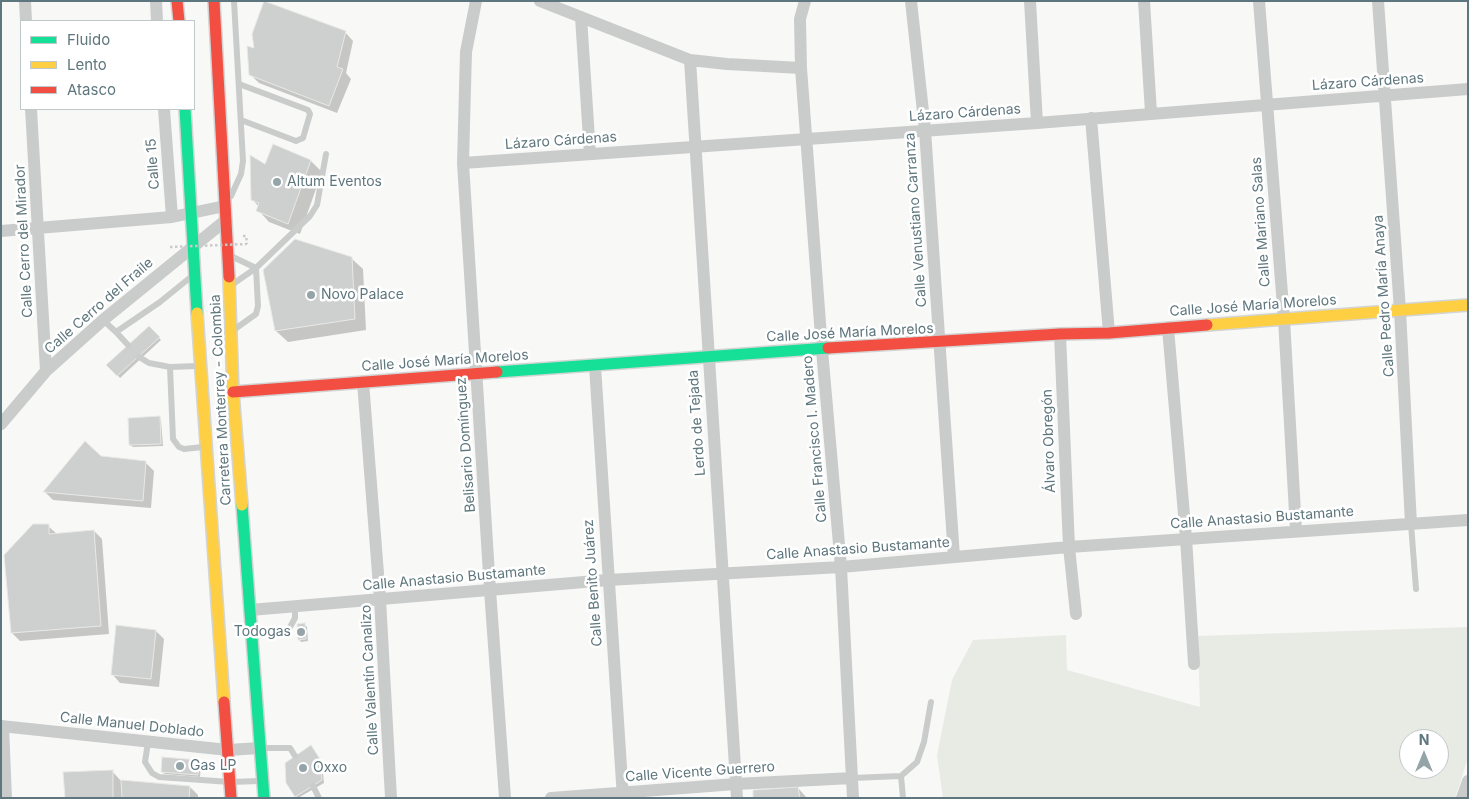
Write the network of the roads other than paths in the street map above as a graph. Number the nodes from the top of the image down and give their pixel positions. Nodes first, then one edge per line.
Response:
1 (25, 1) edge
2 (156, 1) edge
3 (177, 1) edge
4 (214, 1) edge
5 (234, 1) edge
6 (476, 1) edge
7 (540, 1) edge
8 (911, 1) edge
9 (1030, 1) edge
10 (1144, 1) edge
11 (1259, 1) edge
12 (1378, 1) edge
13 (804, 4) edge
14 (561, 5) edge
15 (581, 17) junction
16 (26, 20) edge
17 (157, 20) edge
18 (178, 20) edge
19 (690, 60) junction
20 (801, 68) junction
21 (239, 84) junction
22 (1468, 89) edge
23 (1385, 96) junction
24 (1267, 104) junction
25 (31, 110) edge
26 (164, 110) edge
27 (185, 110) edge
28 (1151, 114) junction
29 (1091, 118) junction
30 (241, 120) junction
31 (1038, 123) junction
32 (925, 130) junction
33 (807, 139) junction
34 (696, 148) junction
35 (326, 154) dead end
36 (590, 154) junction
37 (463, 162) junction
38 (225, 206) junction
39 (192, 214) junction
40 (172, 217) junction
41 (226, 220) junction
42 (39, 228) junction
43 (1, 231) edge
44 (193, 246) junction
45 (228, 254) junction
46 (256, 268) junction
47 (194, 274) junction
48 (230, 286) junction
49 (1468, 304) edge
50 (1400, 310) junction
51 (1284, 319) junction
52 (103, 320) junction
53 (1168, 328) junction
54 (232, 331) junction
55 (116, 332) junction
56 (1109, 333) junction
57 (1060, 334) junction
58 (940, 342) junction
59 (128, 345) dead end
60 (822, 350) junction
61 (139, 356) dead end
62 (708, 356) junction
63 (200, 366) junction
64 (595, 366) junction
65 (170, 367) junction
66 (46, 371) junction
67 (477, 373) junction
68 (363, 382) junction
69 (233, 392) junction
70 (1, 424) edge
71 (206, 447) junction
72 (1468, 520) edge
73 (1412, 524) junction
74 (1296, 530) junction
75 (1186, 538) junction
76 (1069, 547) junction
77 (954, 557) junction
78 (841, 566) junction
79 (722, 574) junction
80 (608, 580) junction
81 (1416, 589) dead end
82 (490, 590) junction
83 (380, 599) junction
84 (295, 607) junction
85 (250, 610) junction
86 (1076, 614) dead end
87 (252, 636) junction
88 (1194, 664) dead end
89 (931, 702) dead end
90 (2, 726) edge
91 (148, 742) junction
92 (260, 748) junction
93 (228, 750) junction
94 (295, 756) dead end
95 (901, 776) junction
96 (852, 778) junction
97 (1468, 780) edge
98 (262, 781) junction
99 (230, 782) junction
100 (736, 784) junction
101 (312, 786) dead end
102 (622, 795) edge
103 (6, 798) edge
104 (231, 798) edge
105 (264, 798) edge
106 (319, 798) edge
107 (391, 798) edge
108 (506, 798) edge
109 (551, 798) edge
110 (737, 798) edge
111 (853, 798) edge
112 (903, 798) edge
113 (1462, 798) edge

1 - 16 street
2 - 17 street
3 - 18 main road
4 - 38 main road, Carretera Monterrey - Colombia
5 - 21 lane
6 - 37 street, Belisario Domínguez
7 - 14 street
8 - 32 street, Calle Venustiano Carranza
9 - 31 street
10 - 28 street
11 - 24 street, Calle Mariano Salas
12 - 23 street, Calle Pedro María Anaya
13 - 20 street, Calle Francisco I. Madero
14 - 15 street
15 - 19 street
15 - 36 street
19 - 20 street
19 - 34 street, Lerdo de Tejada
20 - 33 street, Calle Francisco I. Madero
21 - 30 lane
21 - 30 lane
22 - 23 street, Lázaro Cárdenas
23 - 24 street, Lázaro Cárdenas
23 - 50 street, Calle Pedro María Anaya
24 - 28 street, Lázaro Cárdenas
24 - 51 street, Calle Mariano Salas
25 - 42 street, Calle Cerro del Mirador
26 - 40 street, Calle 15
27 - 39 main road, Carretera Monterrey - Colombia
28 - 29 street, Lázaro Cárdenas
29 - 31 street, Lázaro Cárdenas
29 - 56 street
30 - 38 lane
31 - 32 street, Lázaro Cárdenas
32 - 33 street, Lázaro Cárdenas
32 - 58 street, Calle Venustiano Carranza
33 - 34 street, Lázaro Cárdenas
33 - 60 street, Calle Francisco I. Madero
34 - 36 street, Lázaro Cárdenas
34 - 62 street, Lerdo de Tejada
35 - 46 lane
36 - 37 street, Lázaro Cárdenas
37 - 67 street, Belisario Domínguez
38 - 39 street
38 - 41 main road, Carretera Monterrey - Colombia
39 - 40 street
39 - 44 main road, Carretera Monterrey - Colombia
40 - 42 street
41 - 44 street, Calle Cerro del Fraile
41 - 45 main road, Carretera Monterrey - Colombia
42 - 43 street
42 - 66 street, Calle Cerro del Mirador
44 - 47 main road, Carretera Monterrey - Colombia
44 - 52 street, Calle Cerro del Fraile
45 - 46 lane
45 - 48 main road, Carretera Monterrey - Colombia
46 - 48 lane
46 - 54 lane
47 - 55 lane
47 - 63 main road, Carretera Monterrey - Colombia
48 - 54 main road, Carretera Monterrey - Colombia
49 - 50 main road, Calle José María Morelos
50 - 51 main road, Calle José María Morelos
50 - 73 street, Calle Pedro María Anaya
51 - 53 main road, Calle José María Morelos
51 - 74 street, Calle Mariano Salas
52 - 55 lane
52 - 66 street, Calle Cerro del Fraile
53 - 56 main road, Calle José María Morelos
53 - 75 street
54 - 69 main road, Carretera Monterrey - Colombia
55 - 59 lane
56 - 57 main road, Calle José María Morelos
57 - 58 main road, Calle José María Morelos
57 - 76 street, Álvaro Obregón
58 - 60 main road, Calle José María Morelos
58 - 77 street, Calle Venustiano Carranza
60 - 62 main road, Calle José María Morelos
60 - 78 street, Calle Francisco I. Madero
61 - 65 lane
62 - 64 main road, Calle José María Morelos
62 - 79 street, Lerdo de Tejada
63 - 65 lane
63 - 71 main road, Carretera Monterrey - Colombia
64 - 67 main road, Calle José María Morelos
64 - 80 street, Calle Benito Juárez
65 - 71 lane
66 - 70 street, Calle Cerro del Fraile
67 - 68 main road, Calle José María Morelos
67 - 82 street, Belisario Domínguez
68 - 69 main road, Calle José María Morelos
68 - 83 street, Calle Valentín Canalizo
69 - 85 main road, Carretera Monterrey - Colombia
71 - 93 main road, Carretera Monterrey - Colombia
72 - 73 street, Calle Anastasio Bustamante
73 - 74 street, Calle Anastasio Bustamante
73 - 81 lane, Calle Pedro María Anaya
74 - 75 street, Calle Anastasio Bustamante
75 - 76 street, Calle Anastasio Bustamante
75 - 88 street
76 - 77 street, Calle Anastasio Bustamante
76 - 86 street, Álvaro Obregón
77 - 78 street, Calle Anastasio Bustamante
78 - 79 street, Calle Anastasio Bustamante
78 - 96 street, Calle Francisco I. Madero
79 - 80 street, Calle Anastasio Bustamante
79 - 100 street, Lerdo de Tejada
80 - 82 street, Calle Anastasio Bustamante
80 - 102 street, Calle Benito Juárez
82 - 83 street, Calle Anastasio Bustamante
82 - 108 street, Belisario Domínguez
83 - 84 street, Calle Anastasio Bustamante
83 - 107 street, Calle Valentín Canalizo
84 - 85 street, Calle Anastasio Bustamante
84 - 87 lane
85 - 87 main road, Carretera Monterrey - Colombia
87 - 92 main road, Carretera Monterrey - Colombia
89 - 95 lane
90 - 91 street, Calle Manuel Doblado
90 - 103 street
91 - 93 street, Calle Manuel Doblado
91 - 99 lane
92 - 93 street, Calle Manuel Doblado
92 - 94 lane
92 - 98 main road, Carretera Monterrey - Colombia
93 - 99 main road, Carretera Monterrey - Colombia
95 - 96 lane
95 - 112 lane
96 - 100 street, Calle Vicente Guerrero
96 - 111 street, Calle Francisco I. Madero
97 - 113 street
98 - 99 lane
98 - 105 main road, Carretera Monterrey - Colombia
99 - 104 main road, Carretera Monterrey - Colombia
100 - 102 street, Calle Vicente Guerrero
100 - 110 street, Lerdo de Tejada
101 - 106 lane
102 - 109 street, Calle Vicente Guerrero

